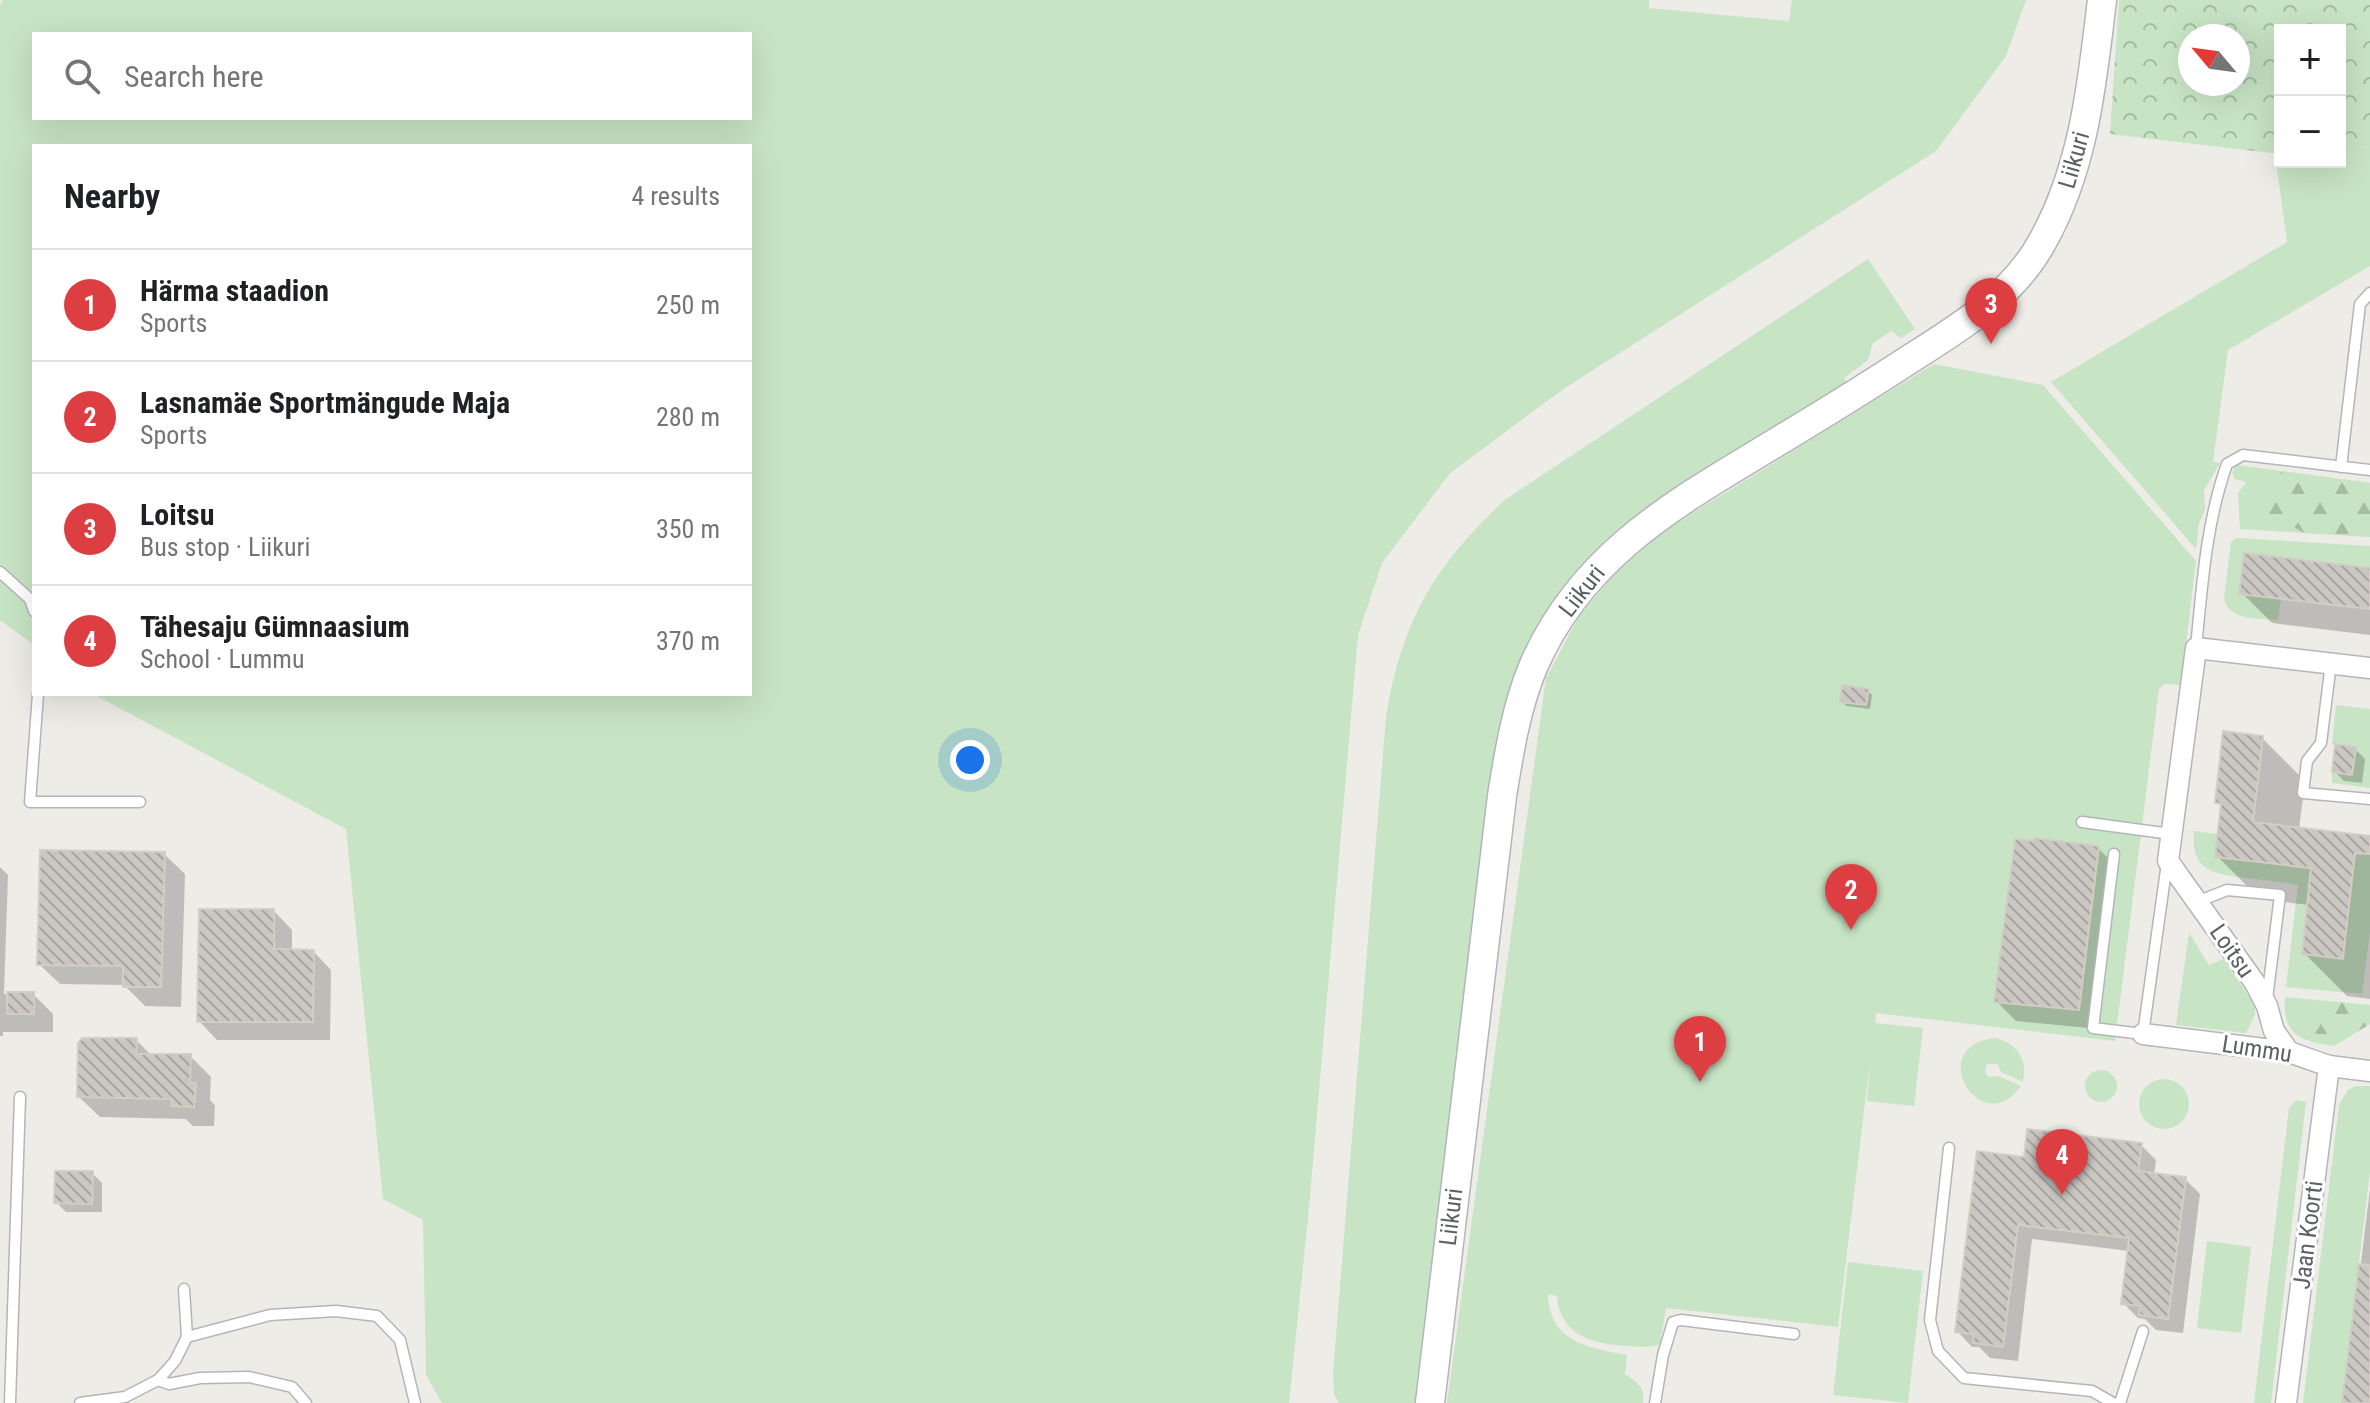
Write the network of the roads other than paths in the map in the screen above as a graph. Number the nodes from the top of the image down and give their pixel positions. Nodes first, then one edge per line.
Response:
1 (2102, 0) edge
2 (2370, 293) edge
3 (2341, 467) junction
4 (2370, 470) edge
5 (0, 572) edge
6 (32, 605) edge
7 (2196, 648) junction
8 (2331, 663) junction
9 (2370, 668) edge
10 (38, 696) edge
11 (2370, 799) edge
12 (140, 802) dead end
13 (2082, 822) dead end
14 (2171, 834) junction
15 (2114, 854) dead end
16 (2168, 861) junction
17 (2197, 902) junction
18 (2267, 1006) junction
19 (2143, 1034) junction
20 (2289, 1052) junction
21 (2329, 1066) junction
22 (2370, 1071) edge
23 (20, 1097) dead end
24 (1949, 1148) dead end
25 (184, 1289) dead end
26 (2143, 1331) dead end
27 (1794, 1334) dead end
28 (187, 1337) junction
29 (158, 1380) junction
30 (0, 1403) edge
31 (10, 1403) edge
32 (80, 1403) edge
33 (306, 1403) edge
34 (415, 1403) edge
35 (1430, 1403) edge
36 (1655, 1403) edge
37 (2113, 1403) edge
38 (2120, 1403) edge
39 (2286, 1403) edge

1 - 35 street, Liikuri
2 - 3 lane
3 - 4 lane
3 - 7 lane
5 - 6 lane
7 - 8 street
7 - 14 street
8 - 9 street
8 - 11 lane
10 - 12 lane
13 - 14 lane
14 - 16 street
15 - 19 lane
16 - 17 street, Loitsu
16 - 19 lane
17 - 18 street, Loitsu
17 - 18 lane
18 - 20 street, Loitsu
19 - 20 street, Lummu
20 - 21 street, Lummu
21 - 22 street, Lummu
21 - 39 street, Jaan Koorti
23 - 31 lane
24 - 37 lane
25 - 28 lane
26 - 38 lane
27 - 36 lane
28 - 29 lane
28 - 34 lane
29 - 32 lane
29 - 33 lane
30 - 31 lane

